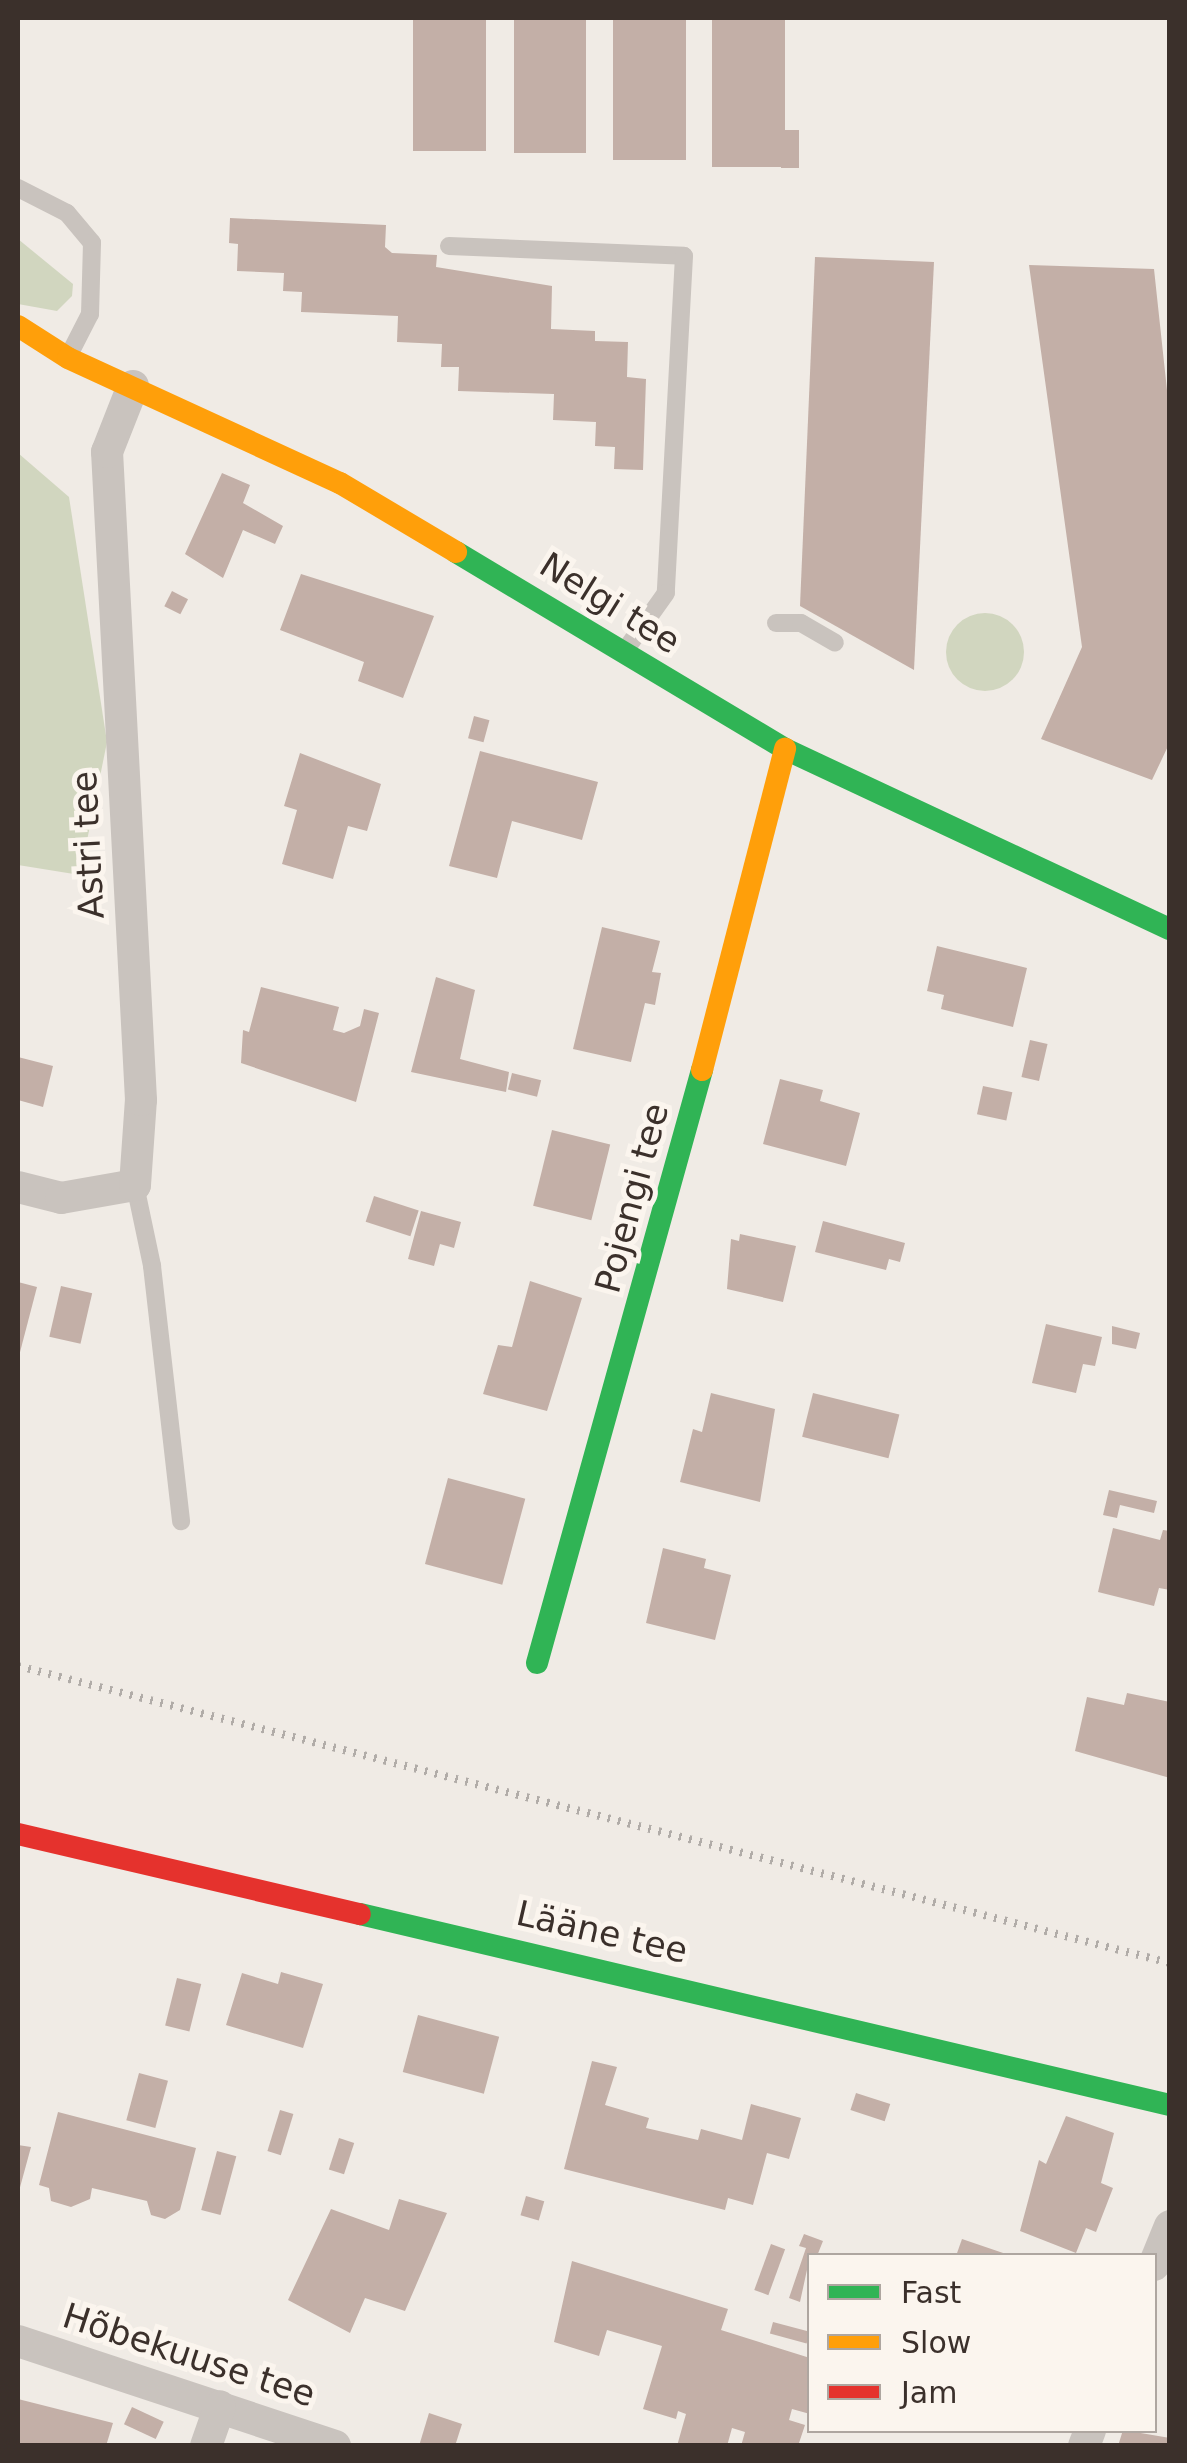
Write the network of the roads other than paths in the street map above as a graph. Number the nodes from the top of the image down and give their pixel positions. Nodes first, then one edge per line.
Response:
1 (18, 188) edge
2 (450, 246) dead end
3 (18, 326) edge
4 (68, 358) junction
5 (133, 386) junction
6 (776, 623) dead end
7 (835, 643) dead end
8 (623, 654) junction
9 (785, 749) junction
10 (1170, 930) edge
11 (135, 1185) junction
12 (18, 1187) edge
13 (181, 1522) dead end
14 (537, 1663) dead end
15 (18, 1834) edge
16 (1170, 2105) edge
17 (1170, 2226) edge
18 (1157, 2258) edge
19 (18, 2340) edge
20 (220, 2406) junction
21 (206, 2446) edge
22 (334, 2446) edge

1 - 4 lane
2 - 8 lane
3 - 4 street, Nelgi tee
4 - 5 street, Nelgi tee
5 - 8 street, Nelgi tee
5 - 11 street, Astri tee
6 - 7 lane
8 - 9 street, Nelgi tee
9 - 10 street, Nelgi tee
9 - 14 street, Pojengi tee
11 - 12 street
11 - 13 lane
15 - 16 street, Lääne tee
17 - 18 street
19 - 20 street, Hõbekuuse tee
20 - 21 street
20 - 22 street, Hõbekuuse tee

